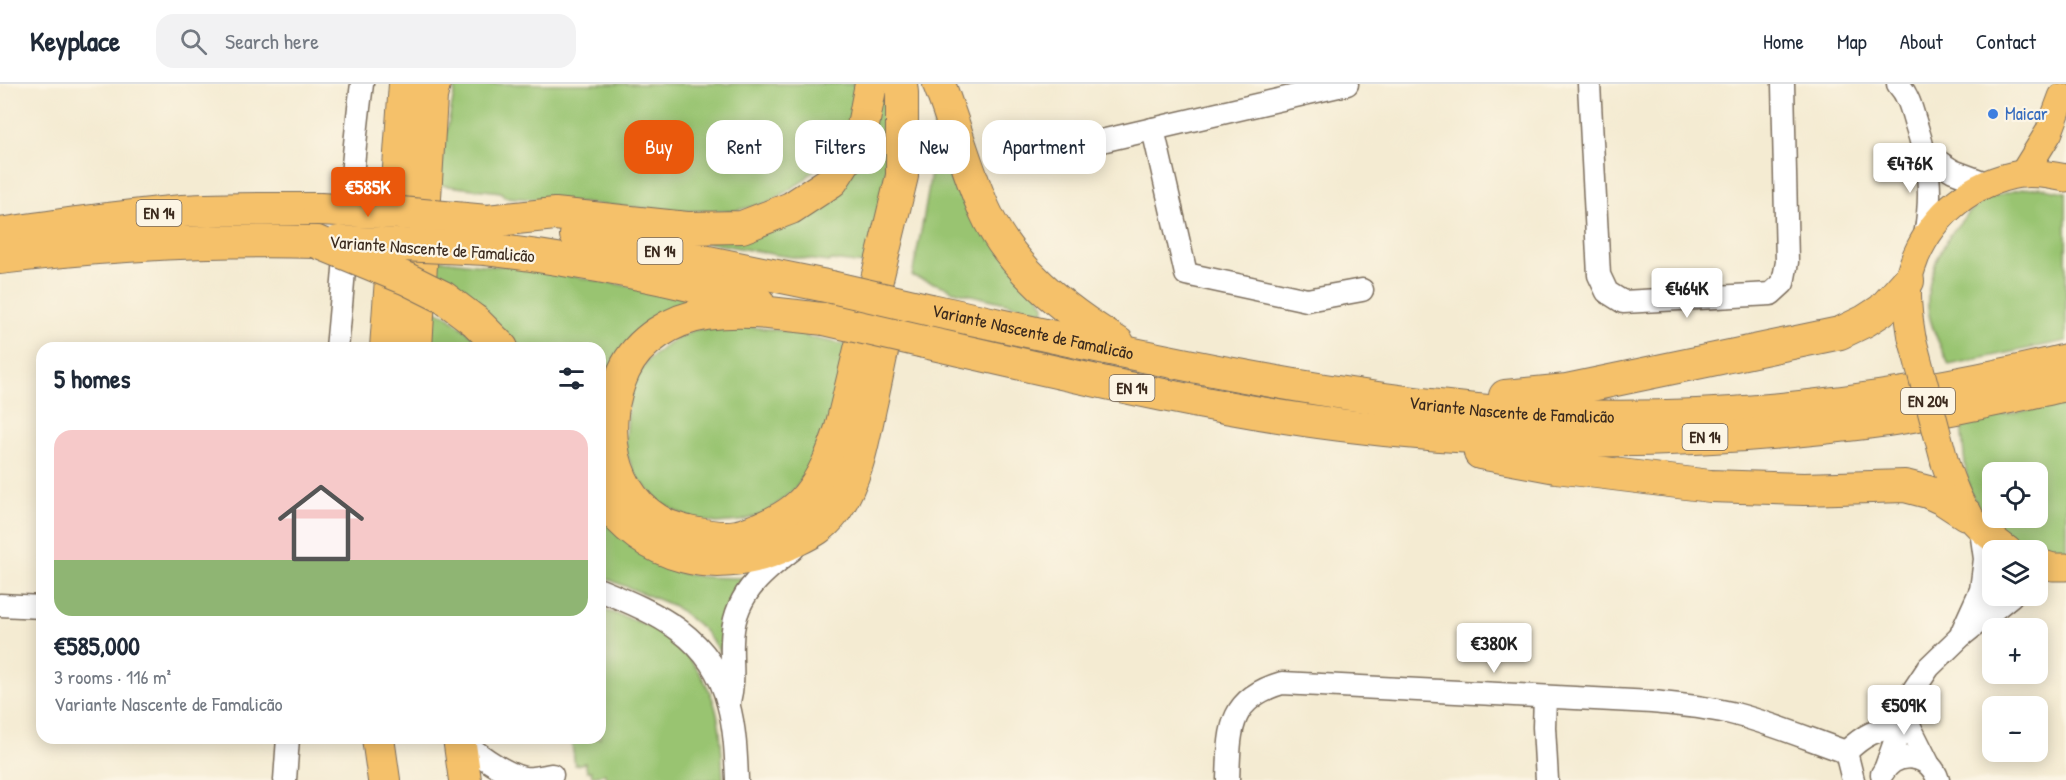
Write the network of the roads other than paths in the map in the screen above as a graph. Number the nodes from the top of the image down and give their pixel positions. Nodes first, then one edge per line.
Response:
1 (362, 84) edge
2 (405, 84) edge
3 (434, 84) edge
4 (871, 84) edge
5 (900, 84) edge
6 (918, 84) edge
7 (939, 84) edge
8 (1347, 84) edge
9 (1589, 84) edge
10 (1783, 84) edge
11 (1898, 84) edge
12 (2062, 91) edge
13 (2066, 125) edge
14 (1153, 129) junction
15 (1106, 141) edge
16 (1925, 153) junction
17 (2023, 174) junction
18 (2066, 178) edge
19 (1988, 183) junction
20 (0, 234) edge
21 (486, 235) junction
22 (1925, 236) junction
23 (317, 242) junction
24 (0, 258) edge
25 (1908, 281) junction
26 (1362, 290) dead end
27 (824, 319) junction
28 (338, 342) edge
29 (386, 342) edge
30 (416, 342) edge
31 (496, 342) edge
32 (1139, 356) junction
33 (2066, 360) edge
34 (2066, 385) edge
35 (1397, 400) junction
36 (1340, 425) junction
37 (606, 503) edge
38 (1973, 522) junction
39 (820, 528) junction
40 (1996, 540) edge
41 (606, 594) edge
42 (0, 605) edge
43 (36, 606) edge
44 (1999, 606) edge
45 (1960, 637) junction
46 (1545, 697) junction
47 (729, 704) junction
48 (1903, 720) junction
49 (288, 744) edge
50 (379, 744) edge
51 (460, 744) edge
52 (466, 744) edge
53 (1846, 753) junction
54 (1933, 771) edge
55 (1883, 774) edge
56 (552, 775) dead end
57 (285, 780) edge
58 (384, 780) edge
59 (465, 780) edge
60 (737, 780) edge
61 (1228, 780) edge
62 (1547, 780) edge
63 (1853, 780) edge

1 - 28 street
2 - 29 highway
3 - 30 highway
4 - 21 highway
5 - 27 highway
6 - 39 highway
7 - 32 highway
8 - 14 street
9 - 10 street
11 - 16 street
12 - 13 main road
12 - 17 main road
14 - 15 street
14 - 26 street
16 - 19 street
16 - 22 street
17 - 18 main road, EN 204
17 - 19 main road, EN 204
19 - 22 main road, EN 204
20 - 21 highway, Variante Nascente de Famalicão / EN 14, bridge
21 - 23 highway, Variante Nascente de Famalicão / EN 14, bridge
21 - 27 highway, Variante Nascente de Famalicão / EN 14
21 - 32 highway, Variante Nascente de Famalicão / EN 14, bridge
22 - 25 main road, EN 204
23 - 24 highway, Variante Nascente de Famalicão / EN 14
23 - 31 highway, bridge
25 - 35 highway
25 - 38 main road, EN 204, bridge
27 - 36 highway, Variante Nascente de Famalicão / EN 14, bridge
32 - 35 highway, Variante Nascente de Famalicão / EN 14
33 - 35 highway, Variante Nascente de Famalicão / EN 14
34 - 36 highway, Variante Nascente de Famalicão / EN 14
36 - 38 highway
37 - 39 highway
38 - 40 main road, EN 204
38 - 45 street
39 - 47 street
41 - 47 street
42 - 43 street
44 - 45 street
45 - 48 street
46 - 53 street
46 - 61 street
46 - 62 street
47 - 60 street
48 - 53 street
48 - 54 street
48 - 55 street
49 - 57 street
50 - 58 highway
51 - 59 highway
52 - 56 street
53 - 63 street
54 - 55 street

